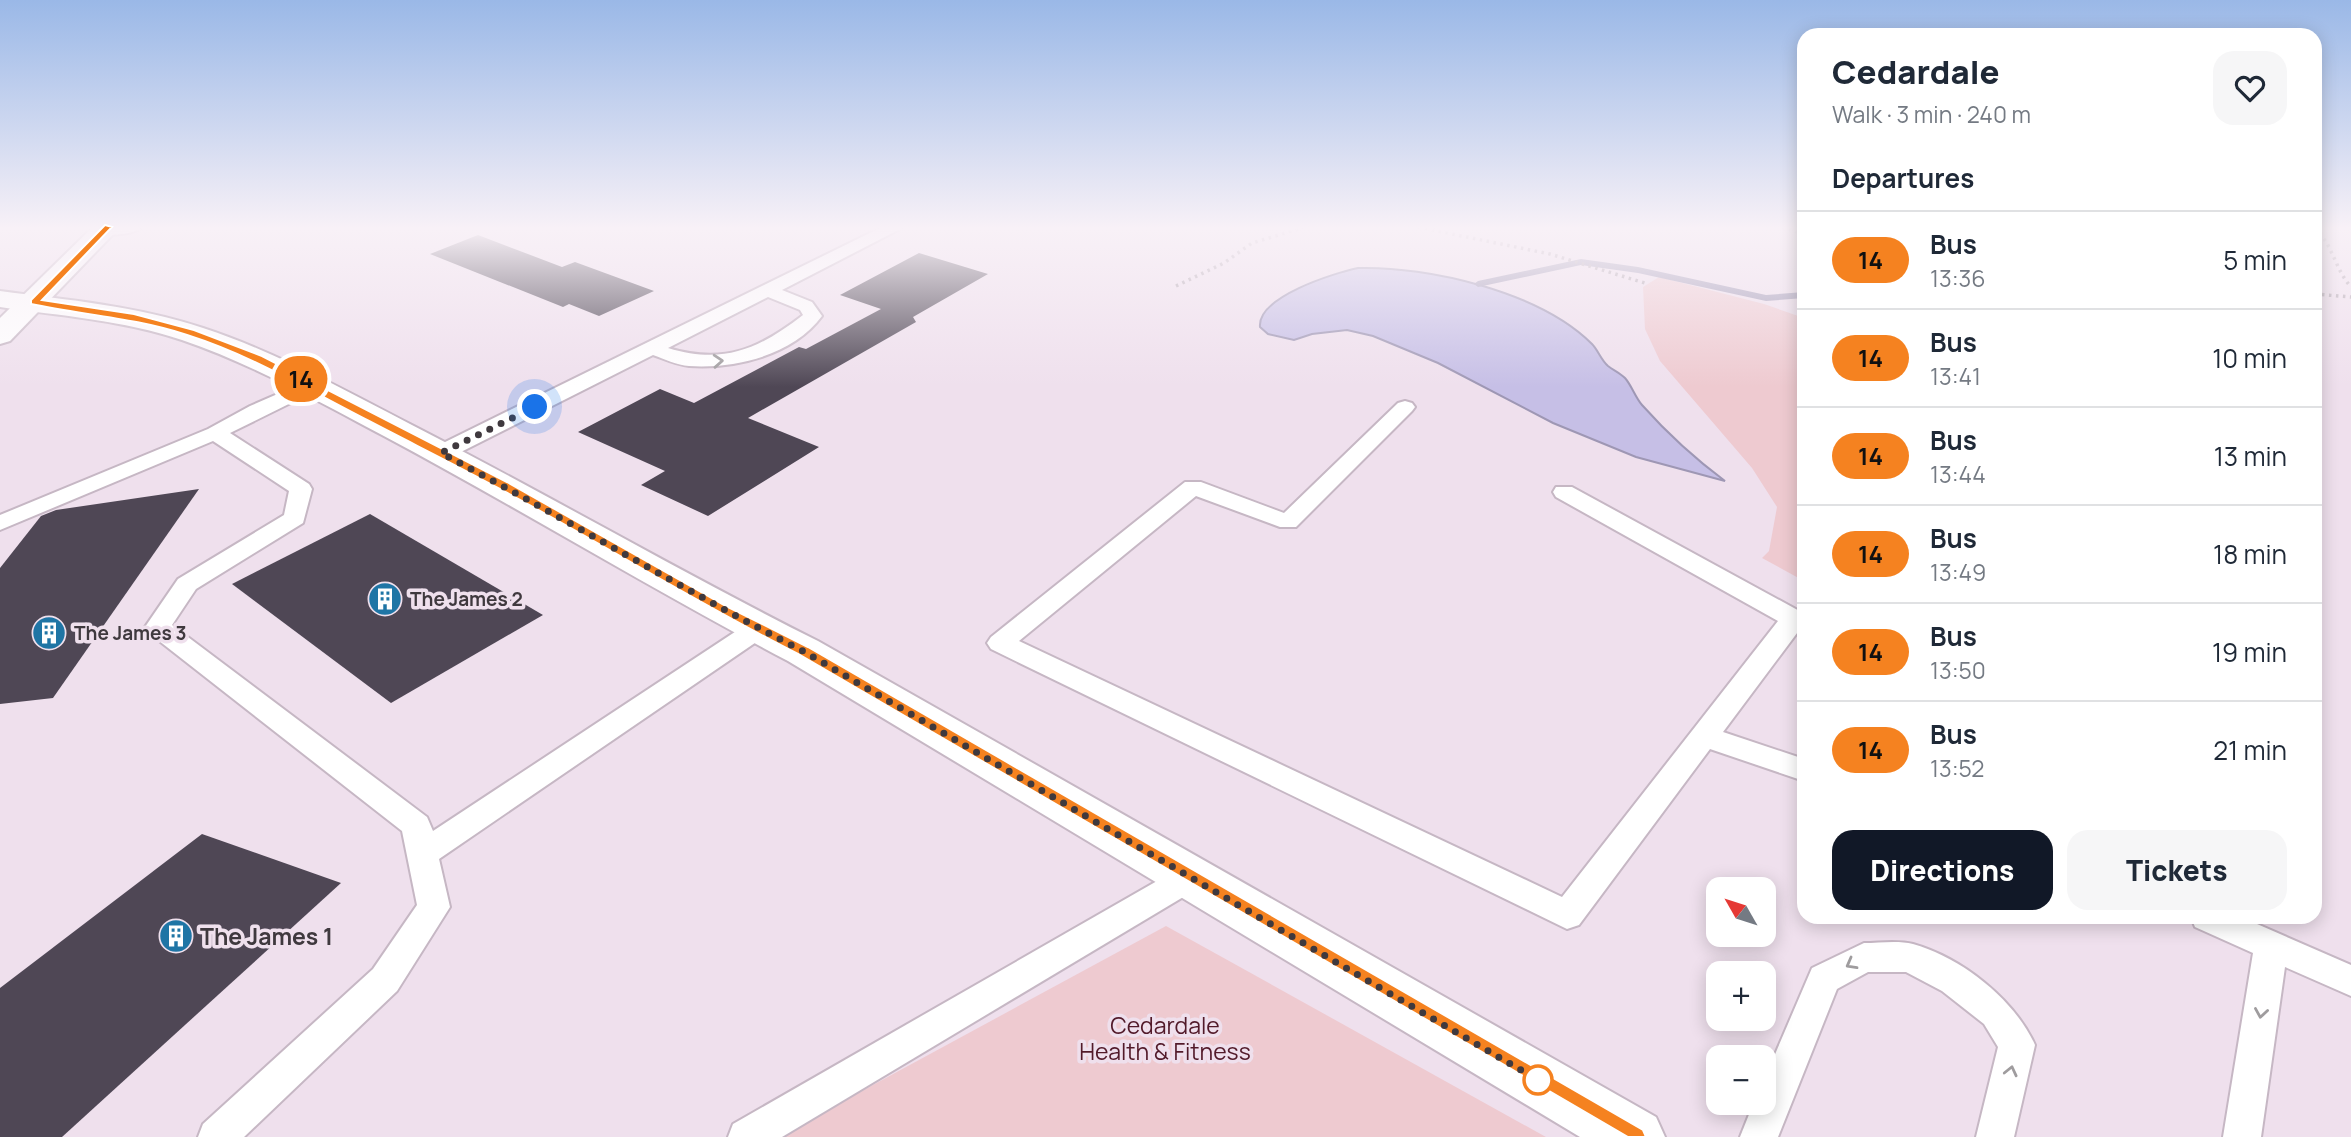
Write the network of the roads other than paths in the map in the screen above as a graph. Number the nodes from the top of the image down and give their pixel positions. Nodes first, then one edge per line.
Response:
1 (42, 280) edge
2 (790, 280) edge
3 (768, 291) junction
4 (17, 300) edge
5 (0, 335) edge
6 (652, 349) junction
7 (312, 385) junction
8 (1405, 407) dead end
9 (215, 433) junction
10 (441, 453) junction
11 (1564, 492) dead end
12 (0, 523) edge
13 (759, 628) junction
14 (1706, 737) junction
15 (1797, 768) edge
16 (422, 853) junction
17 (1189, 878) junction
18 (2223, 924) edge
19 (2271, 945) junction
20 (2351, 981) edge
21 (217, 1137) edge
22 (747, 1137) edge
23 (1635, 1137) edge
24 (1759, 1137) edge
25 (1995, 1137) edge
26 (2242, 1137) edge

1 - 4 street
2 - 3 lane
3 - 6 lane
6 -> 3 lane
4 - 5 street
4 - 7 street
6 - 10 lane
7 - 9 lane
7 - 10 street
8 - 14 lane
9 - 12 lane
9 - 16 lane
10 - 13 street
11 - 14 lane
13 - 16 lane
13 - 17 street
14 - 15 lane
16 - 21 lane
17 - 22 lane
17 - 23 street
18 - 19 lane
19 - 20 lane
19 -> 26 lane
25 -> 24 lane

